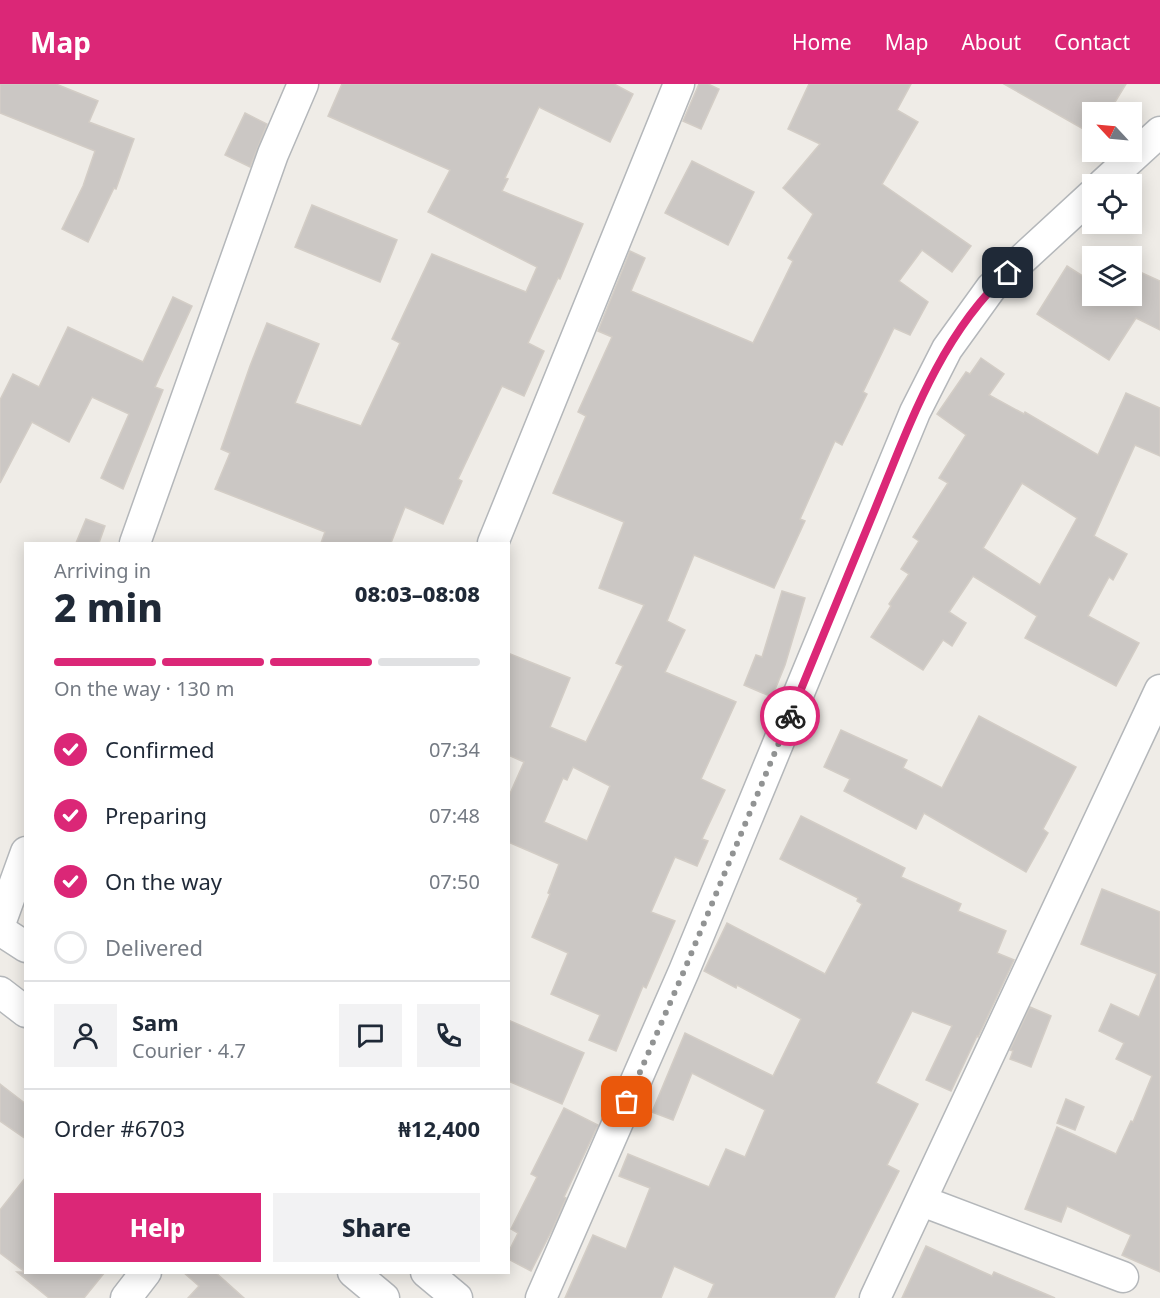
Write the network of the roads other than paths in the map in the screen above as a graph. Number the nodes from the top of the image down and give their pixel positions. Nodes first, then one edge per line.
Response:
1 (303, 84) edge
2 (679, 84) edge
3 (1160, 132) edge
4 (1114, 174) edge
5 (1082, 204) edge
6 (135, 542) edge
7 (493, 542) edge
8 (1160, 690) edge
9 (1150, 733) edge
10 (24, 858) edge
11 (0, 924) edge
12 (0, 930) edge
13 (24, 946) edge
14 (0, 992) edge
15 (24, 1010) edge
16 (922, 1201) junction
17 (144, 1274) edge
18 (355, 1274) edge
19 (428, 1274) edge
20 (1123, 1277) dead end
21 (126, 1298) edge
22 (384, 1298) edge
23 (457, 1298) edge
24 (541, 1298) edge
25 (875, 1298) edge

1 - 6 street
2 - 7 street
3 - 4 street
5 - 24 street
8 - 9 street
9 - 16 street
10 - 11 street
12 - 13 street
14 - 15 street
16 - 20 street
16 - 25 street
17 - 21 street
18 - 22 street
19 - 23 street

